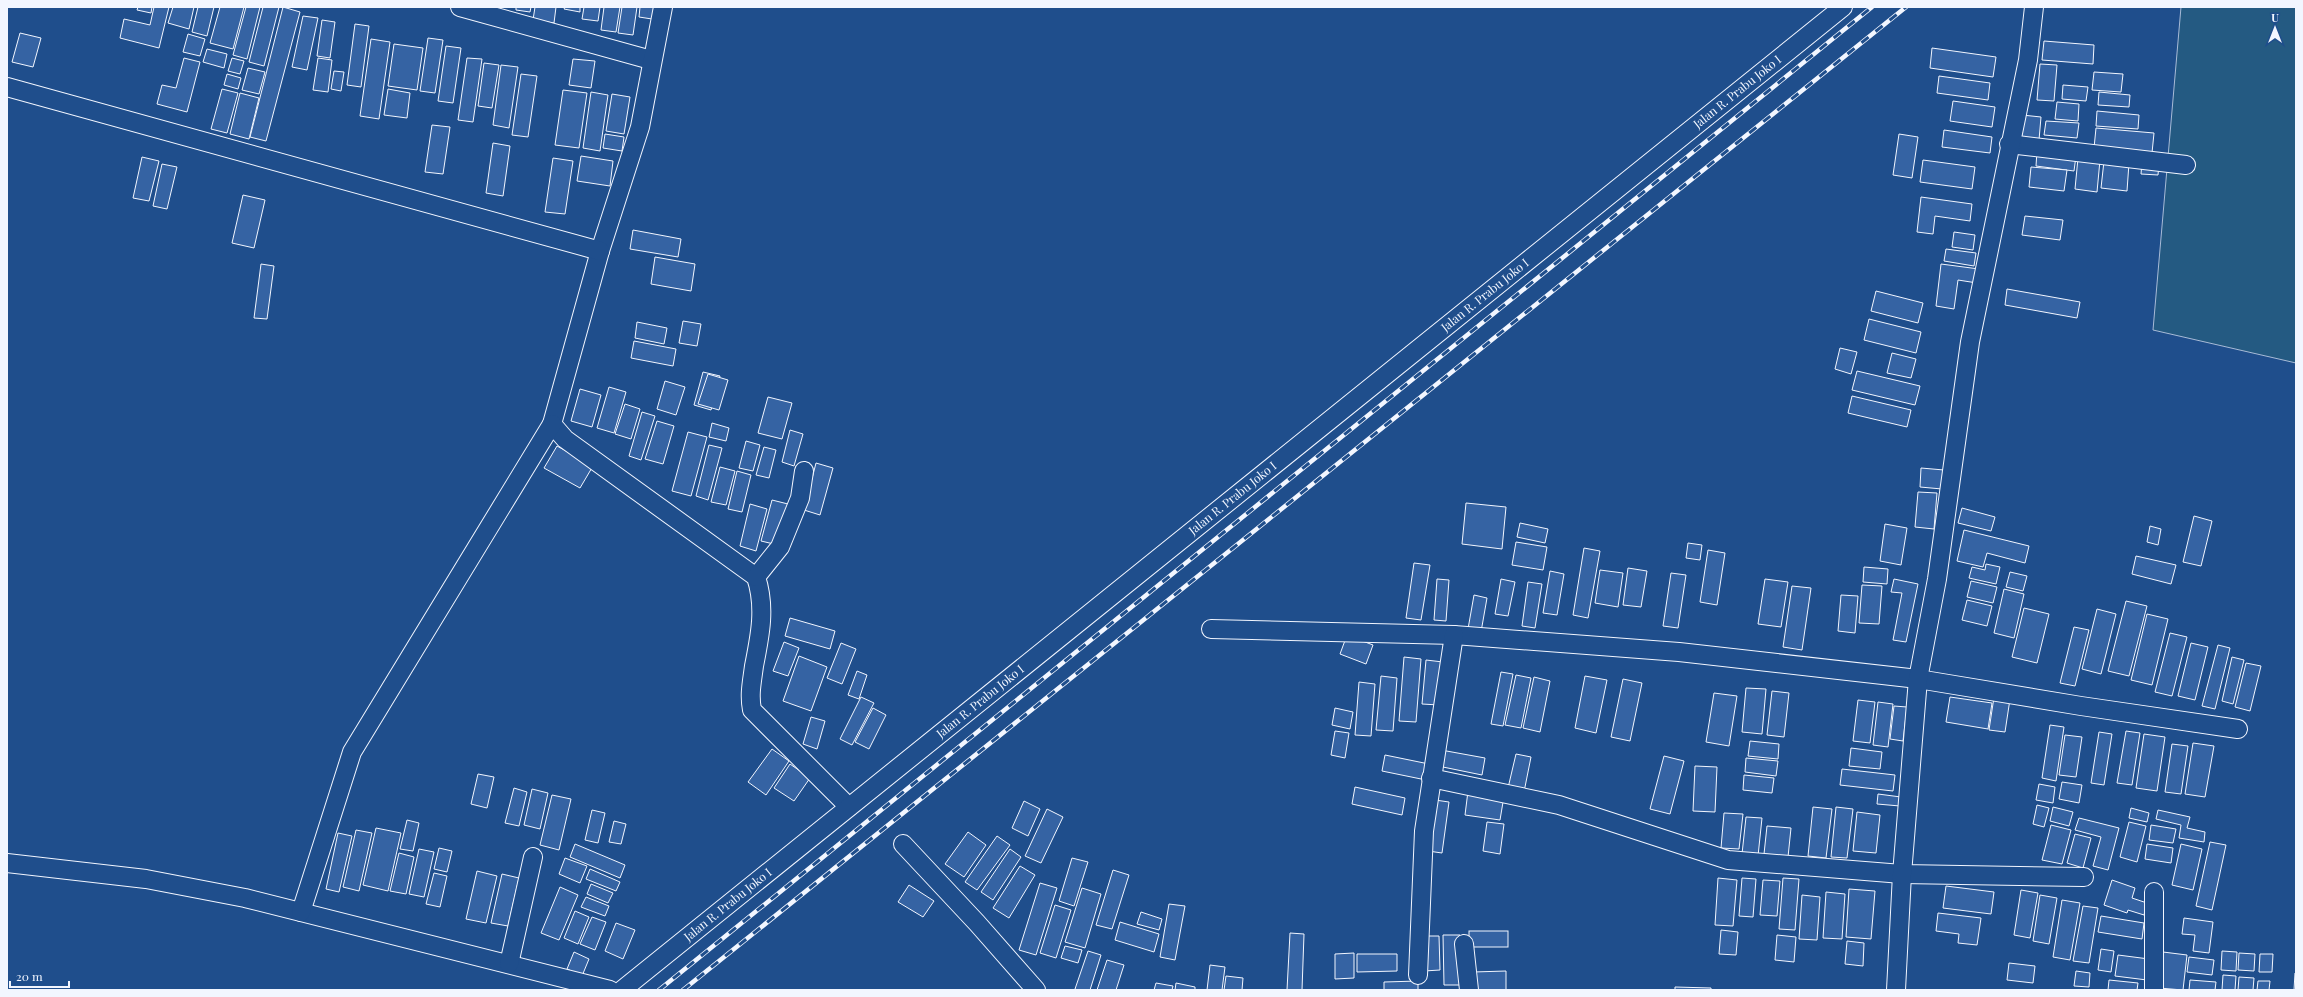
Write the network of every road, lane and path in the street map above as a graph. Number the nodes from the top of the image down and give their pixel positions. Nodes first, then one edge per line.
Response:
1 (460, 7) edge
2 (663, 7) edge
3 (1843, 7) edge
4 (2034, 7) edge
5 (651, 60) junction
6 (7, 87) edge
7 (2009, 144) junction
8 (2186, 165) dead end
9 (600, 251) junction
10 (552, 424) junction
11 (804, 471) dead end
12 (756, 577) junction
13 (1211, 629) dead end
14 (1454, 635) junction
15 (1918, 679) junction
16 (2238, 729) dead end
17 (1431, 778) junction
18 (849, 807) junction
19 (903, 844) dead end
20 (533, 857) dead end
21 (7, 863) edge
22 (1902, 874) junction
23 (2084, 877) dead end
24 (2154, 892) dead end
25 (301, 912) junction
26 (1464, 944) dead end
27 (509, 964) junction
28 (1418, 975) dead end
29 (610, 990) edge
30 (622, 990) edge
31 (1036, 990) edge
32 (1469, 990) edge
33 (1896, 990) edge
34 (2154, 990) edge

1 - 5 street
2 - 5 street
3 - 18 street, Jalan R. Prabu Joko I
4 - 7 street
5 - 9 street
6 - 9 street
7 - 8 street
7 - 15 street
9 - 10 street
10 - 12 street
10 - 25 street
11 - 12 street
12 - 18 street
13 - 14 street
14 - 15 street
14 - 17 street
15 - 16 street
15 - 22 street
17 - 22 street
17 - 28 street
18 - 30 street, Jalan R. Prabu Joko I
19 - 31 street
20 - 27 street
21 - 25 street
22 - 23 street
22 - 33 street
24 - 34 street
25 - 27 street
26 - 32 street
27 - 29 street

